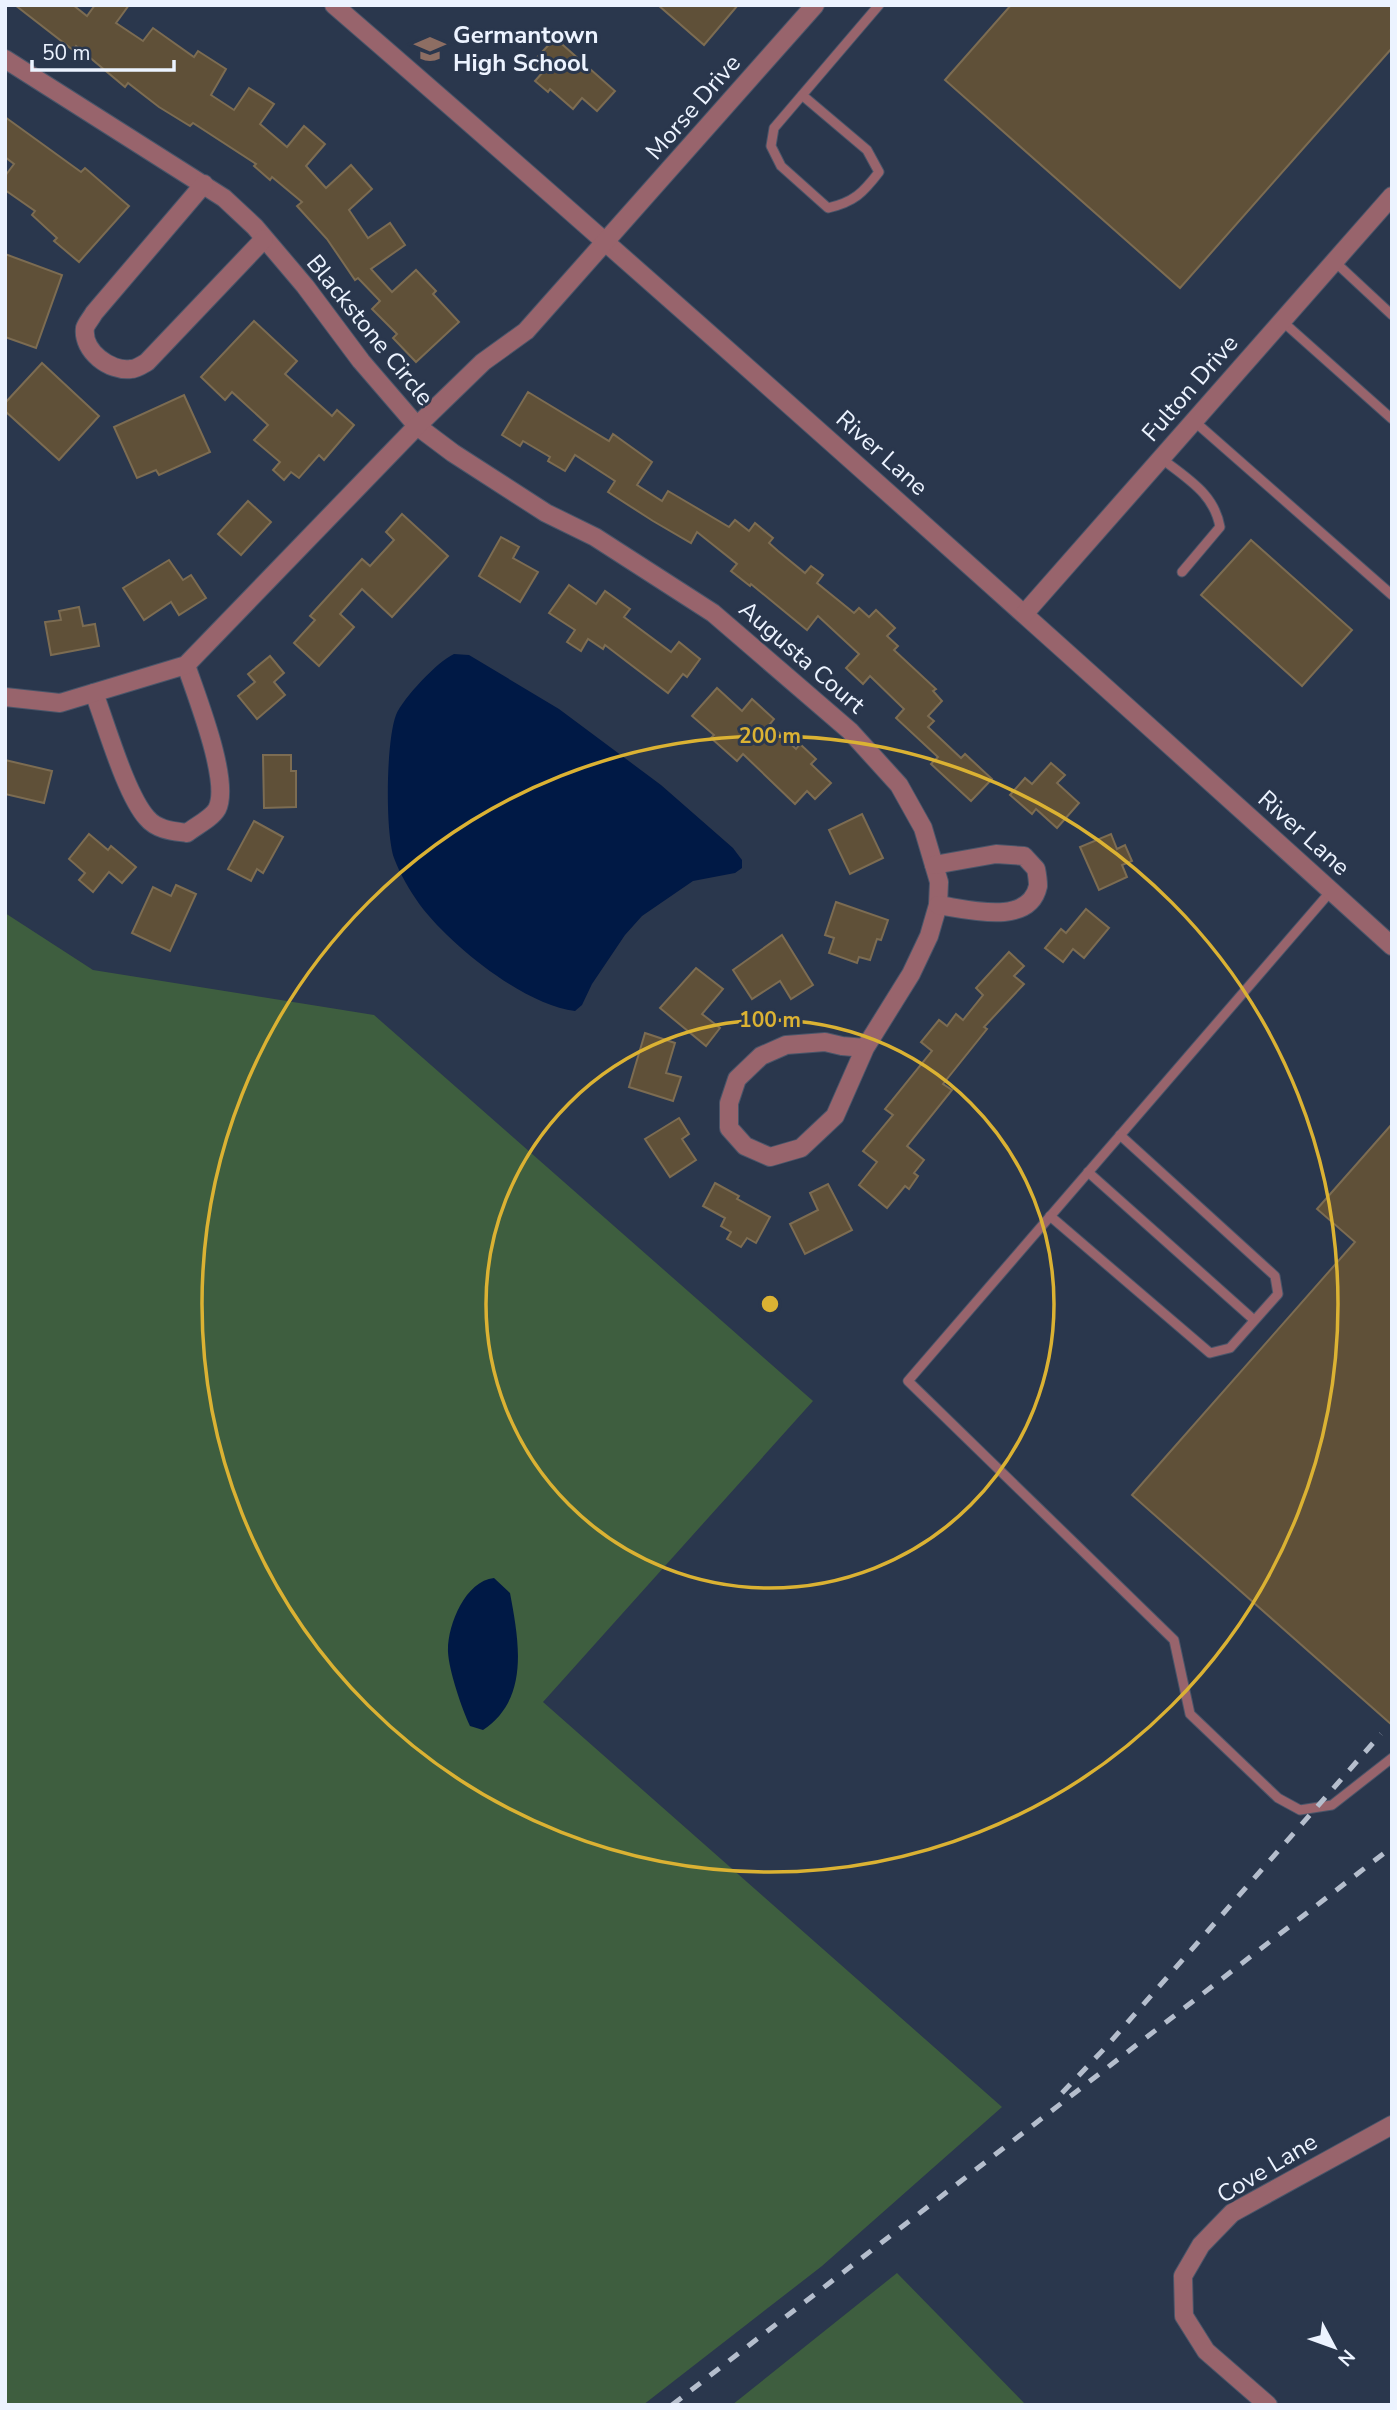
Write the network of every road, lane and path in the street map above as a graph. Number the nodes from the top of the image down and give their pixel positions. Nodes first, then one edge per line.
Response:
1 (334, 5) edge
2 (815, 5) edge
3 (878, 5) edge
4 (5, 59) edge
5 (802, 95) junction
6 (204, 184) junction
7 (1392, 196) edge
8 (264, 239) junction
9 (607, 242) junction
10 (1334, 261) junction
11 (1392, 314) edge
12 (1282, 321) junction
13 (1392, 419) edge
14 (1194, 421) junction
15 (417, 426) junction
16 (1161, 458) junction
17 (1182, 572) dead end
18 (1392, 595) edge
19 (1025, 613) junction
20 (186, 665) junction
21 (94, 692) junction
22 (5, 697) edge
23 (934, 865) junction
24 (1331, 891) junction
25 (938, 905) junction
26 (1392, 946) edge
27 (865, 1048) junction
28 (1120, 1135) junction
29 (1088, 1172) junction
30 (1050, 1216) junction
31 (1254, 1320) junction
32 (1392, 1758) edge
33 (1392, 2125) edge
34 (1268, 2405) edge

1 - 9 street, River Lane
2 - 9 street, Morse Drive
3 - 5 lane
4 - 6 street, Blackstone Circle
5 - 5 lane
6 - 8 street, Blackstone Circle
6 - 8 street
7 - 10 street, Fulton Drive
8 - 15 street, Blackstone Circle
9 - 15 street, Morse Drive
9 - 19 street, River Lane
10 - 11 lane
10 - 12 street, Fulton Drive
12 - 13 lane
12 - 14 street, Fulton Drive
14 - 16 street, Fulton Drive
14 - 18 lane
15 - 20 street, Blackstone Circle
15 - 23 street, Augusta Court
16 - 17 lane
16 - 19 street, Fulton Drive
19 - 24 street, River Lane
20 - 21 street, Blackstone Circle
20 - 21 street
21 - 22 street, Blackstone Circle
23 - 25 street, Augusta Court
23 - 25 street
24 - 26 street, River Lane
24 - 28 lane
25 - 27 street, Augusta Court
27 - 27 street, Augusta Court
28 - 29 lane
28 - 31 lane
29 - 30 lane
29 - 31 lane
30 - 31 lane
30 - 32 lane
33 - 34 street, Cove Lane

